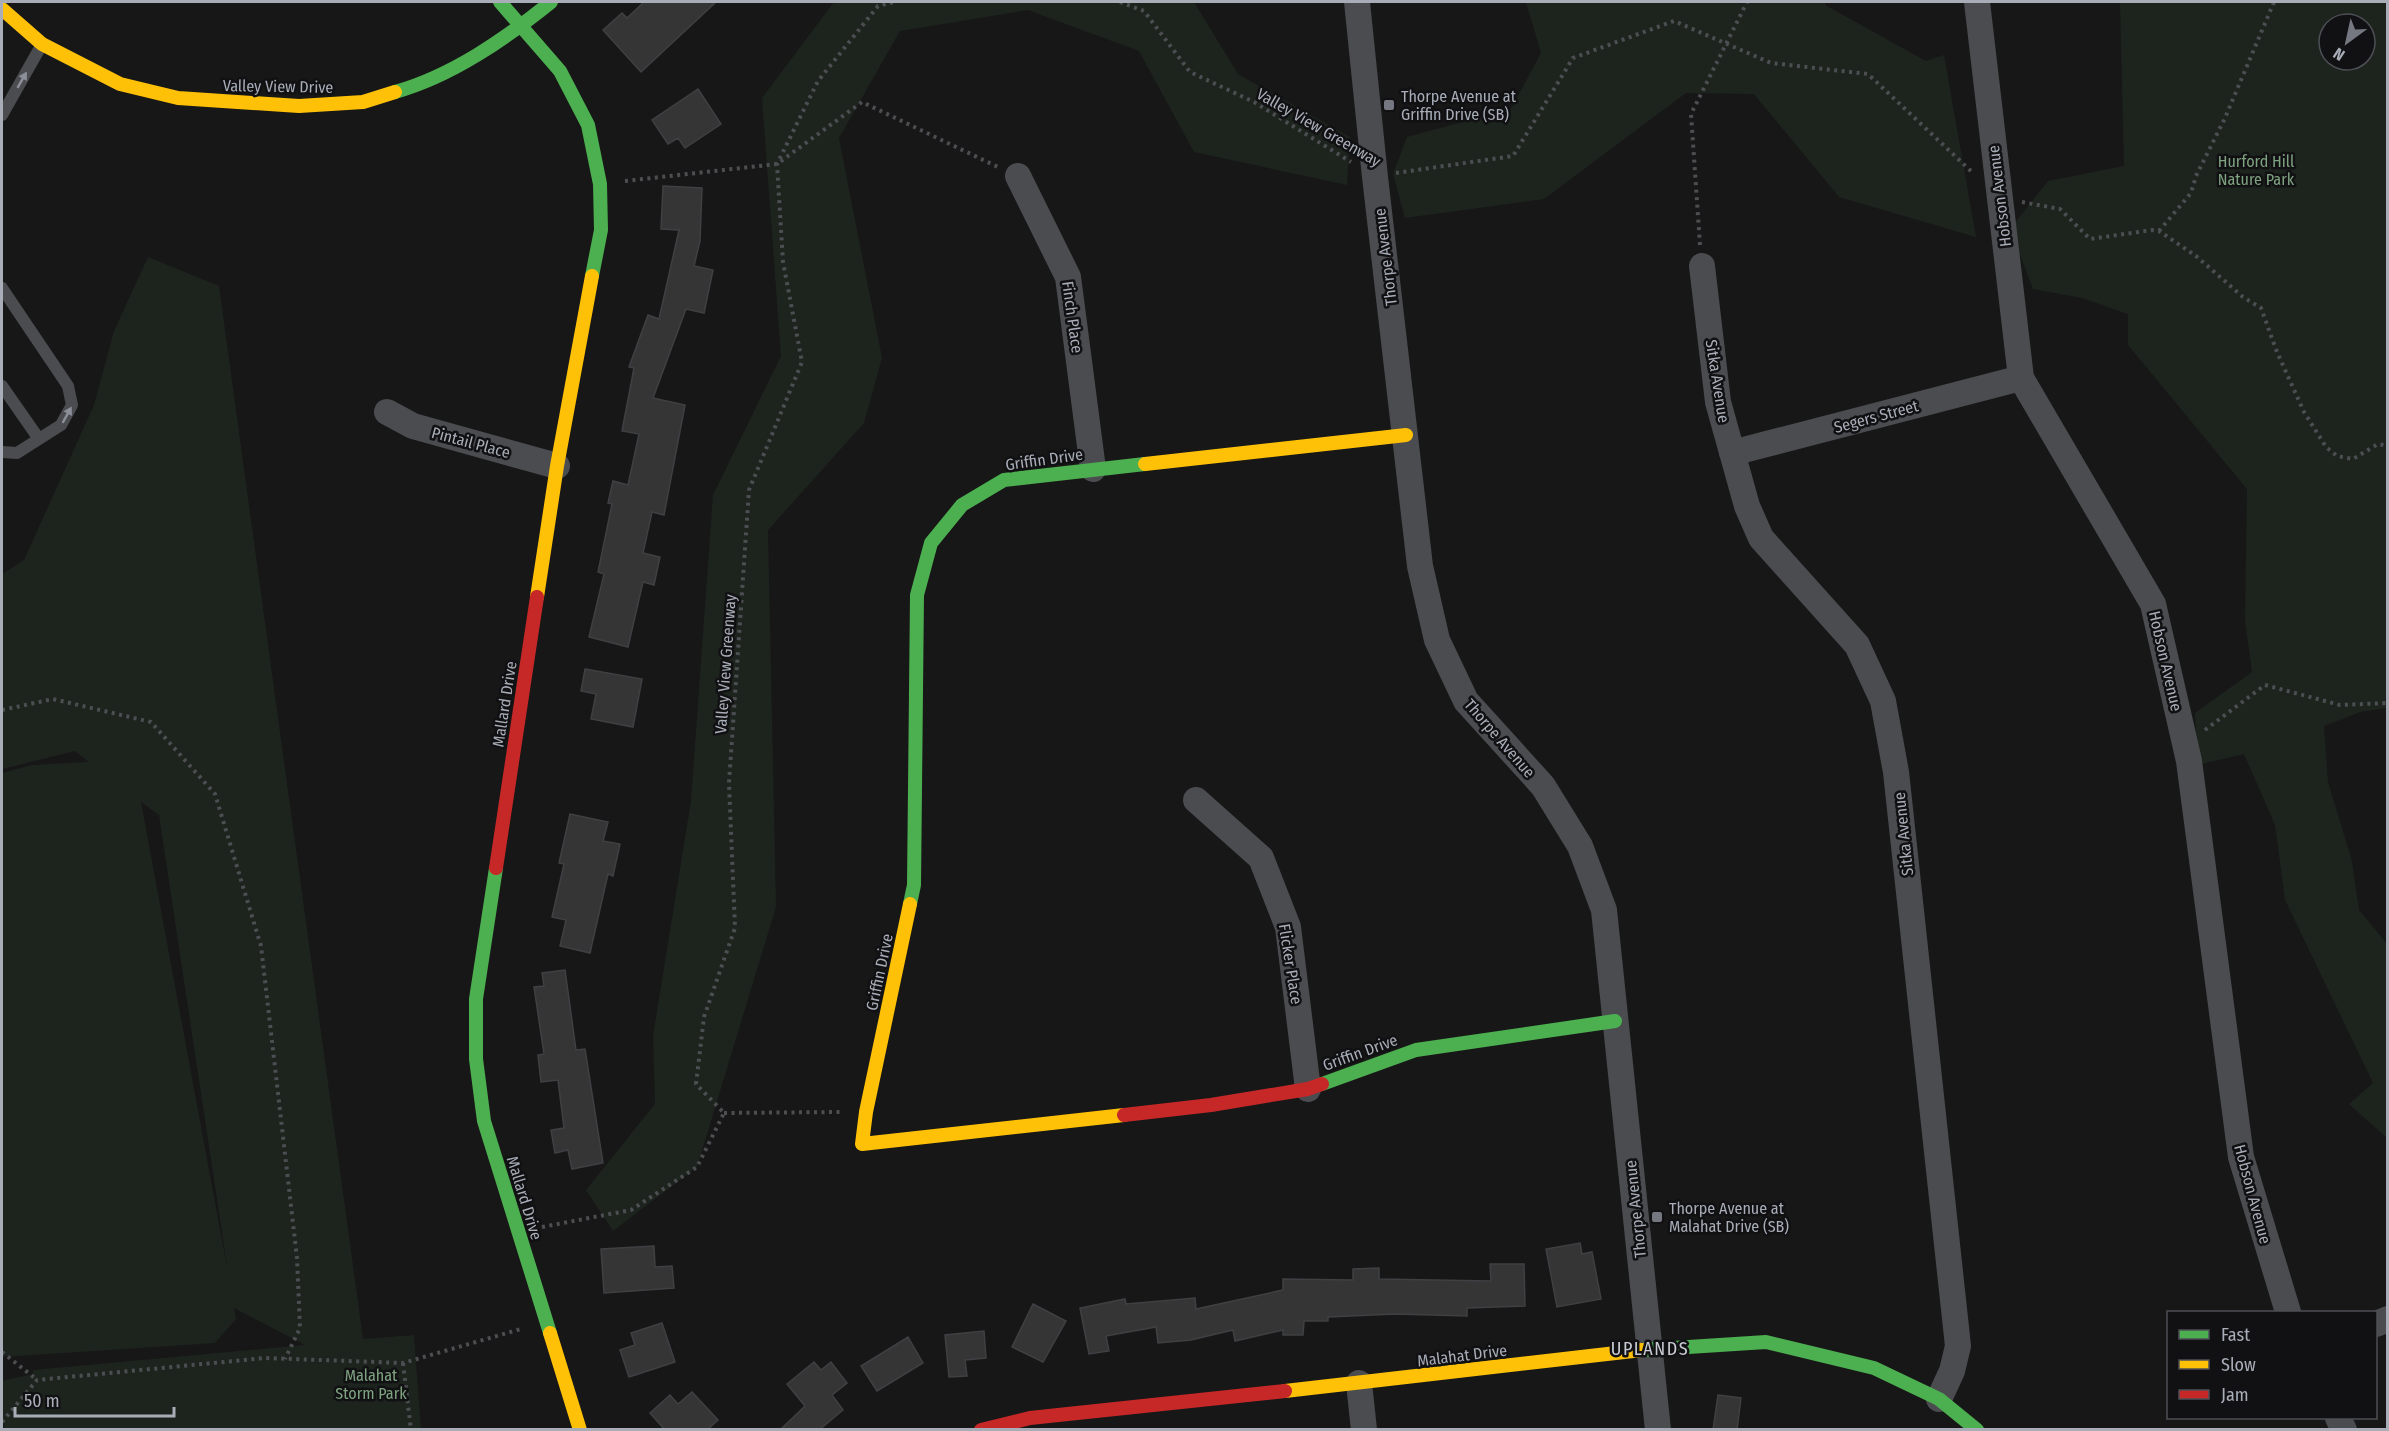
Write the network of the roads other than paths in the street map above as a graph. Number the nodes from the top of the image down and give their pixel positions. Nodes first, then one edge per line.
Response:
1 (500, 2) edge
2 (551, 2) edge
3 (1357, 2) edge
4 (1977, 2) edge
5 (2, 11) edge
6 (520, 27) junction
7 (42, 44) junction
8 (2, 115) edge
9 (1018, 176) road end
10 (1702, 266) road end
11 (2, 288) edge
12 (2021, 378) junction
13 (2, 386) edge
14 (387, 412) dead end
15 (1406, 435) junction
16 (39, 439) junction
17 (2, 452) edge
18 (1732, 453) junction
19 (557, 466) junction
20 (1093, 469) junction
21 (1196, 800) dead end
22 (1615, 1021) junction
23 (1308, 1089) junction
24 (2288, 1311) edge
25 (1649, 1349) junction
26 (1359, 1383) junction
27 (1940, 1399) junction
28 (580, 1430) edge
29 (981, 1430) edge
30 (1364, 1430) edge
31 (1658, 1430) edge
32 (1977, 1430) edge

1 - 6 street, Mallard Drive
2 - 6 street, Valley View Drive
3 - 15 street, Thorpe Avenue
4 - 12 street, Hobson Avenue
5 - 7 street, Valley View Drive
6 - 7 street, Valley View Drive
6 - 19 street, Mallard Drive
8 -> 7 lane
9 - 20 street, Finch Place
10 - 18 street, Sitka Avenue
16 -> 11 lane
12 - 18 street, Segers Street
12 - 24 street, Hobson Avenue
13 - 16 lane
14 - 19 street, Pintail Place
15 - 20 street, Griffin Drive
15 - 22 street, Thorpe Avenue
16 - 17 lane
18 - 27 street, Sitka Avenue
19 - 28 street, Mallard Drive
20 - 23 street, Griffin Drive
21 - 23 street, Flicker Place
22 - 23 street, Griffin Drive
22 - 25 street, Thorpe Avenue
25 - 26 street, Malahat Drive
25 - 27 street, Malahat Drive
25 - 31 street, Thorpe Avenue
26 - 29 street, Malahat Drive
26 - 30 street
27 - 32 street

